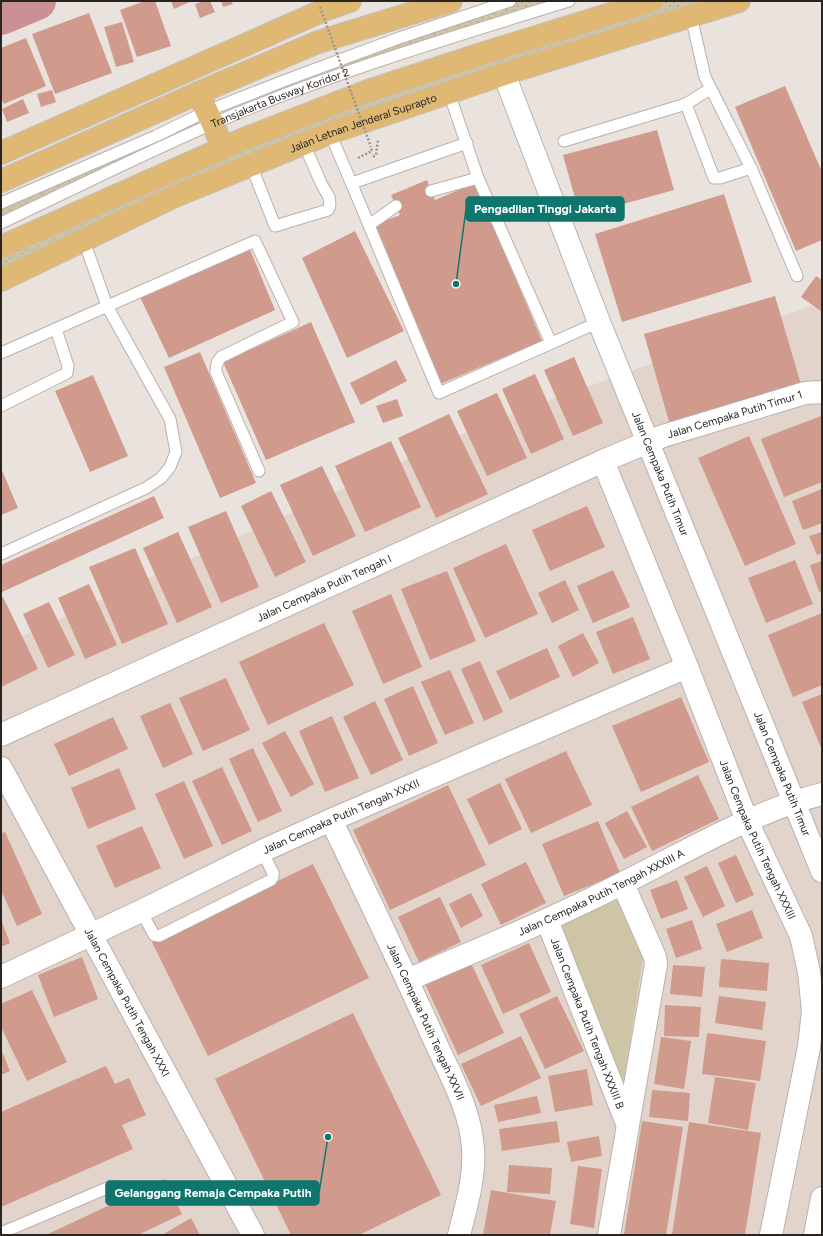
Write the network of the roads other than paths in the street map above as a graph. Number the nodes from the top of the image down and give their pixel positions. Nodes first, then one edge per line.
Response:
1 (350, 1) edge
2 (451, 1) edge
3 (510, 1) edge
4 (569, 1) edge
5 (652, 1) edge
6 (739, 1) edge
7 (691, 16) junction
8 (504, 74) junction
9 (710, 88) junction
10 (449, 93) junction
11 (686, 104) junction
12 (206, 109) junction
13 (330, 133) junction
14 (564, 141) dead end
15 (467, 143) junction
16 (304, 144) junction
17 (223, 149) junction
18 (1, 153) edge
19 (251, 165) junction
20 (751, 168) junction
21 (478, 178) junction
22 (1, 181) edge
23 (353, 187) junction
24 (431, 191) dead end
25 (1, 203) edge
26 (396, 206) dead end
27 (1, 223) edge
28 (369, 225) junction
29 (84, 241) junction
30 (1, 247) edge
31 (797, 276) dead end
32 (1, 280) edge
33 (107, 306) junction
34 (594, 324) junction
35 (56, 329) junction
36 (551, 343) junction
37 (1, 353) edge
38 (822, 392) edge
39 (1, 406) edge
40 (627, 451) junction
41 (259, 471) dead end
42 (1, 554) edge
43 (687, 667) junction
44 (1, 735) edge
45 (1, 768) edge
46 (822, 794) edge
47 (789, 804) junction
48 (752, 819) junction
49 (331, 820) junction
50 (262, 851) junction
51 (822, 871) edge
52 (623, 884) junction
53 (141, 911) junction
54 (547, 920) junction
55 (92, 935) junction
56 (1, 977) edge
57 (407, 980) junction
58 (628, 1126) junction
59 (112, 1186) dead end
60 (822, 1198) edge
61 (1, 1233) edge
62 (254, 1235) edge
63 (459, 1235) edge
64 (609, 1235) edge
65 (772, 1235) edge
66 (815, 1235) edge

1 - 18 main road
2 - 12 main road
3 - 12 lane, Transjakarta Busway Koridor 2
4 - 12 lane, Transjakarta Busway Koridor 2
5 - 17 main road
6 - 7 main road, Jalan Letnan Jenderal Suprapto
7 - 8 main road, Jalan Letnan Jenderal Suprapto
7 - 9 lane
8 - 10 main road, Jalan Letnan Jenderal Suprapto
8 - 34 street, Jalan Cempaka Putih Timur
9 - 11 lane
9 - 20 lane
10 - 13 main road, Jalan Letnan Jenderal Suprapto
10 - 15 lane
11 - 14 lane
11 - 20 lane
12 - 17 main road
12 - 22 main road
12 - 25 lane, Transjakarta Busway Koridor 2
12 - 27 lane, Transjakarta Busway Koridor 2
13 - 16 main road, Jalan Letnan Jenderal Suprapto
13 - 23 lane
15 - 21 lane
15 - 23 lane
16 - 19 main road, Jalan Letnan Jenderal Suprapto
16 - 19 lane
17 - 30 main road
19 - 29 main road, Jalan Letnan Jenderal Suprapto
20 - 31 lane
21 - 24 lane
21 - 36 lane
23 - 28 lane
26 - 28 lane
28 - 36 lane
29 - 32 main road, Jalan Letnan Jenderal Suprapto
29 - 33 lane
33 - 35 lane
33 - 41 lane
33 - 42 lane
34 - 36 lane
34 - 40 street, Jalan Cempaka Putih Timur
35 - 37 lane
35 - 39 lane
38 - 40 street, Jalan Cempaka Putih Timur 1
40 - 43 street, Jalan Cempaka Putih Tengah XXXIII
40 - 44 street, Jalan Cempaka Putih Tengah I
40 - 47 street, Jalan Cempaka Putih Timur
43 - 48 street, Jalan Cempaka Putih Tengah XXXIII
43 - 49 street, Jalan Cempaka Putih Tengah XXXII
45 - 55 street, Jalan Cempaka Putih Tengah XXXI
46 - 47 street, Jalan Cempaka Putih Tengah XXXIII A
47 - 48 street, Jalan Cempaka Putih Tengah XXXIII A
47 - 51 street, Jalan Cempaka Putih Timur
48 - 52 street, Jalan Cempaka Putih Tengah XXXIII A
48 - 65 street, Jalan Cempaka Putih Tengah XXXIII
49 - 50 street, Jalan Cempaka Putih Tengah XXXII
49 - 57 street, Jalan Cempaka Putih Tengah XXVII
50 - 53 street, Jalan Cempaka Putih Tengah XXXII
50 - 53 lane
52 - 54 street, Jalan Cempaka Putih Tengah XXXIII A
52 - 58 street, Jalan Cempaka Putih Tengah XXXIII B
53 - 55 street, Jalan Cempaka Putih Tengah XXXII
54 - 57 street, Jalan Cempaka Putih Tengah XXXIII A
54 - 58 street, Jalan Cempaka Putih Tengah XXXIII B
55 - 56 street, Jalan Cempaka Putih Tengah XXXII
55 - 62 street, Jalan Cempaka Putih Tengah XXXI
57 - 63 street, Jalan Cempaka Putih Tengah XXVII
58 - 64 street, Jalan Cempaka Putih Tengah XXXIII B
59 - 61 lane
60 - 66 street

